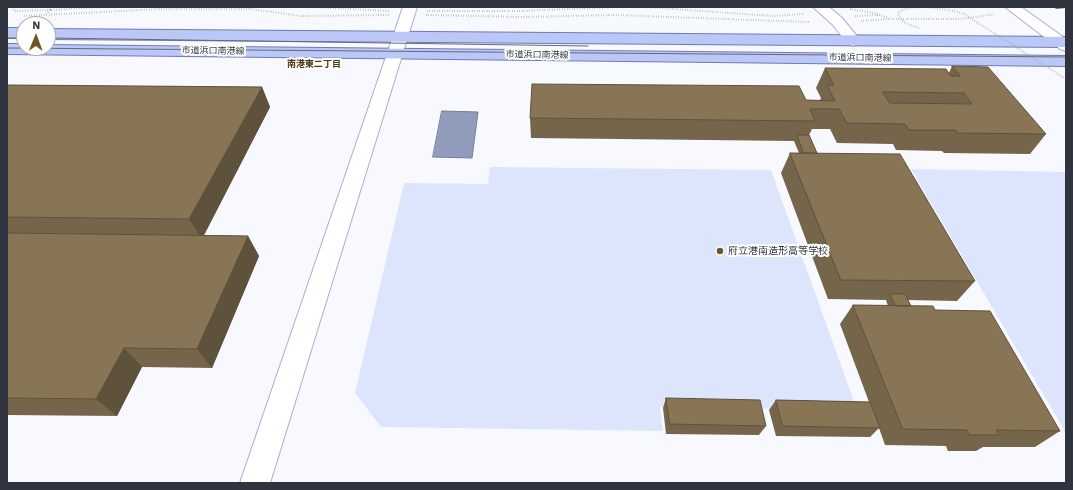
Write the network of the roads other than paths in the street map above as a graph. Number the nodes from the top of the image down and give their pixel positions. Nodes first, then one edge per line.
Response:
1 (410, 7) edge
2 (820, 7) edge
3 (1012, 7) edge
4 (56, 34) edge
5 (853, 41) junction
6 (398, 44) junction
7 (1064, 44) edge
8 (7, 50) edge
9 (1066, 61) edge
10 (254, 483) edge

1 - 6 street
2 - 5 street
3 - 7 street
4 - 6 main road, 市道浜口南港線
5 - 6 main road, 市道浜口南港線
5 - 7 main road, 市道浜口南港線
6 - 8 main road, 市道浜口南港線
6 - 9 main road, 市道浜口南港線
6 - 10 street

